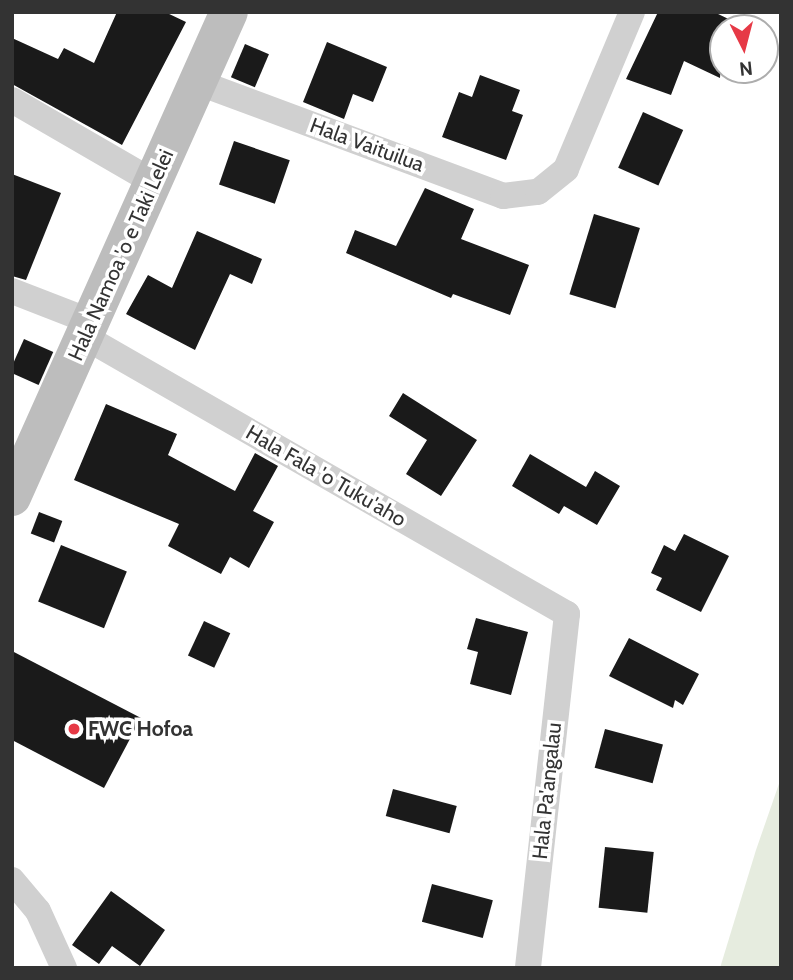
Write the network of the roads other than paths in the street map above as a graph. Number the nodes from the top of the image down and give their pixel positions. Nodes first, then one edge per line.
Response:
1 (229, 12) edge
2 (632, 12) edge
3 (197, 82) junction
4 (12, 100) edge
5 (152, 181) junction
6 (12, 291) edge
7 (89, 330) junction
8 (12, 497) edge
9 (567, 614) joint
10 (12, 880) edge
11 (64, 968) edge
12 (528, 968) edge

1 - 3 street, Hala Namoa 'o e Taki Lelei
2 - 3 street, Hala Vaituilua
3 - 5 street, Hala Namoa 'o e Taki Lelei
4 - 5 street
5 - 7 street, Hala Namoa 'o e Taki Lelei
6 - 7 street, Hala Fala 'o Tuku'aho
7 - 8 street, Hala Namoa 'o e Taki Lelei
7 - 9 street, Hala Fala 'o Tuku'aho
9 - 12 street, Hala Pa'angalau
10 - 11 street

